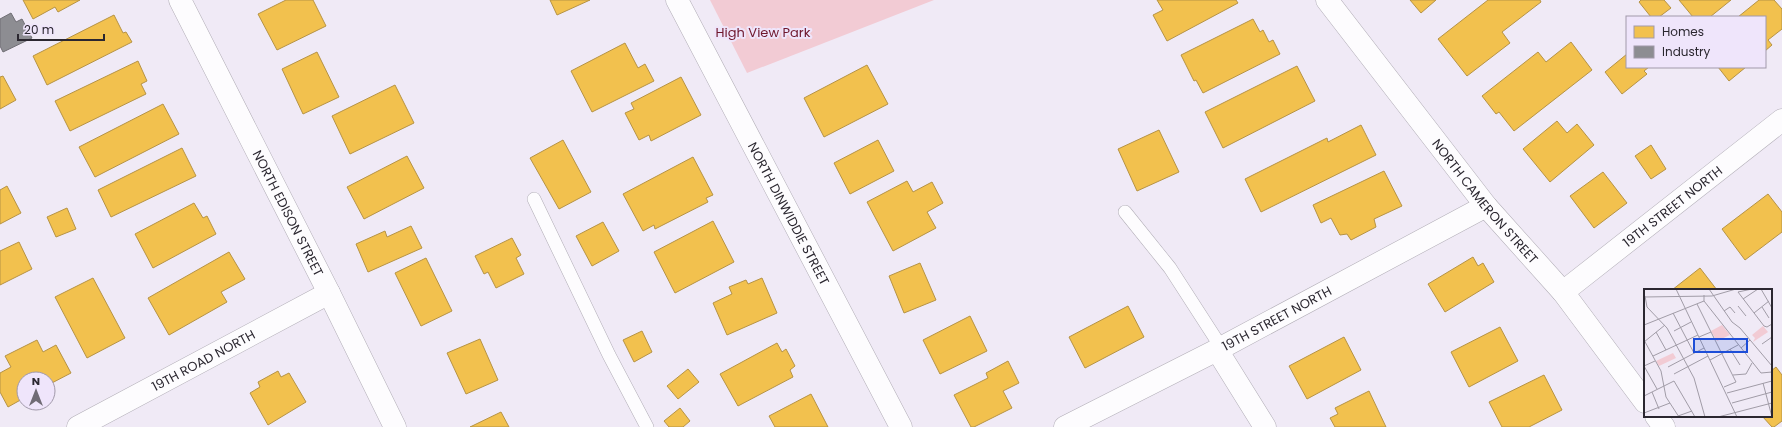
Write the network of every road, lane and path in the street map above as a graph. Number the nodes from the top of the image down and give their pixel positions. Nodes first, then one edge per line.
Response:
1 (180, 0) edge
2 (677, 0) edge
3 (1327, 0) edge
4 (1782, 120) edge
5 (534, 199) dead end
6 (1486, 206) junction
7 (1125, 212) dead end
8 (1562, 292) junction
9 (329, 293) junction
10 (1219, 348) junction
11 (1644, 401) edge
12 (1657, 417) edge
13 (78, 427) edge
14 (394, 427) edge
15 (647, 427) edge
16 (901, 427) edge
17 (1065, 427) edge
18 (1265, 427) edge
19 (1664, 427) edge

1 - 9 street, NORTH EDISON STREET
2 - 16 street, NORTH DINWIDDIE STREET
3 - 6 street, NORTH CAMERON STREET
4 - 8 street, 19TH STREET NORTH
5 - 15 lane
6 - 8 street, NORTH CAMERON STREET
6 - 10 street, 19TH STREET NORTH
7 - 10 lane
8 - 11 street, NORTH CAMERON STREET
9 - 13 street, 19TH ROAD NORTH
9 - 14 street, NORTH EDISON STREET
10 - 17 street, 19TH STREET NORTH
10 - 18 street
12 - 19 street

